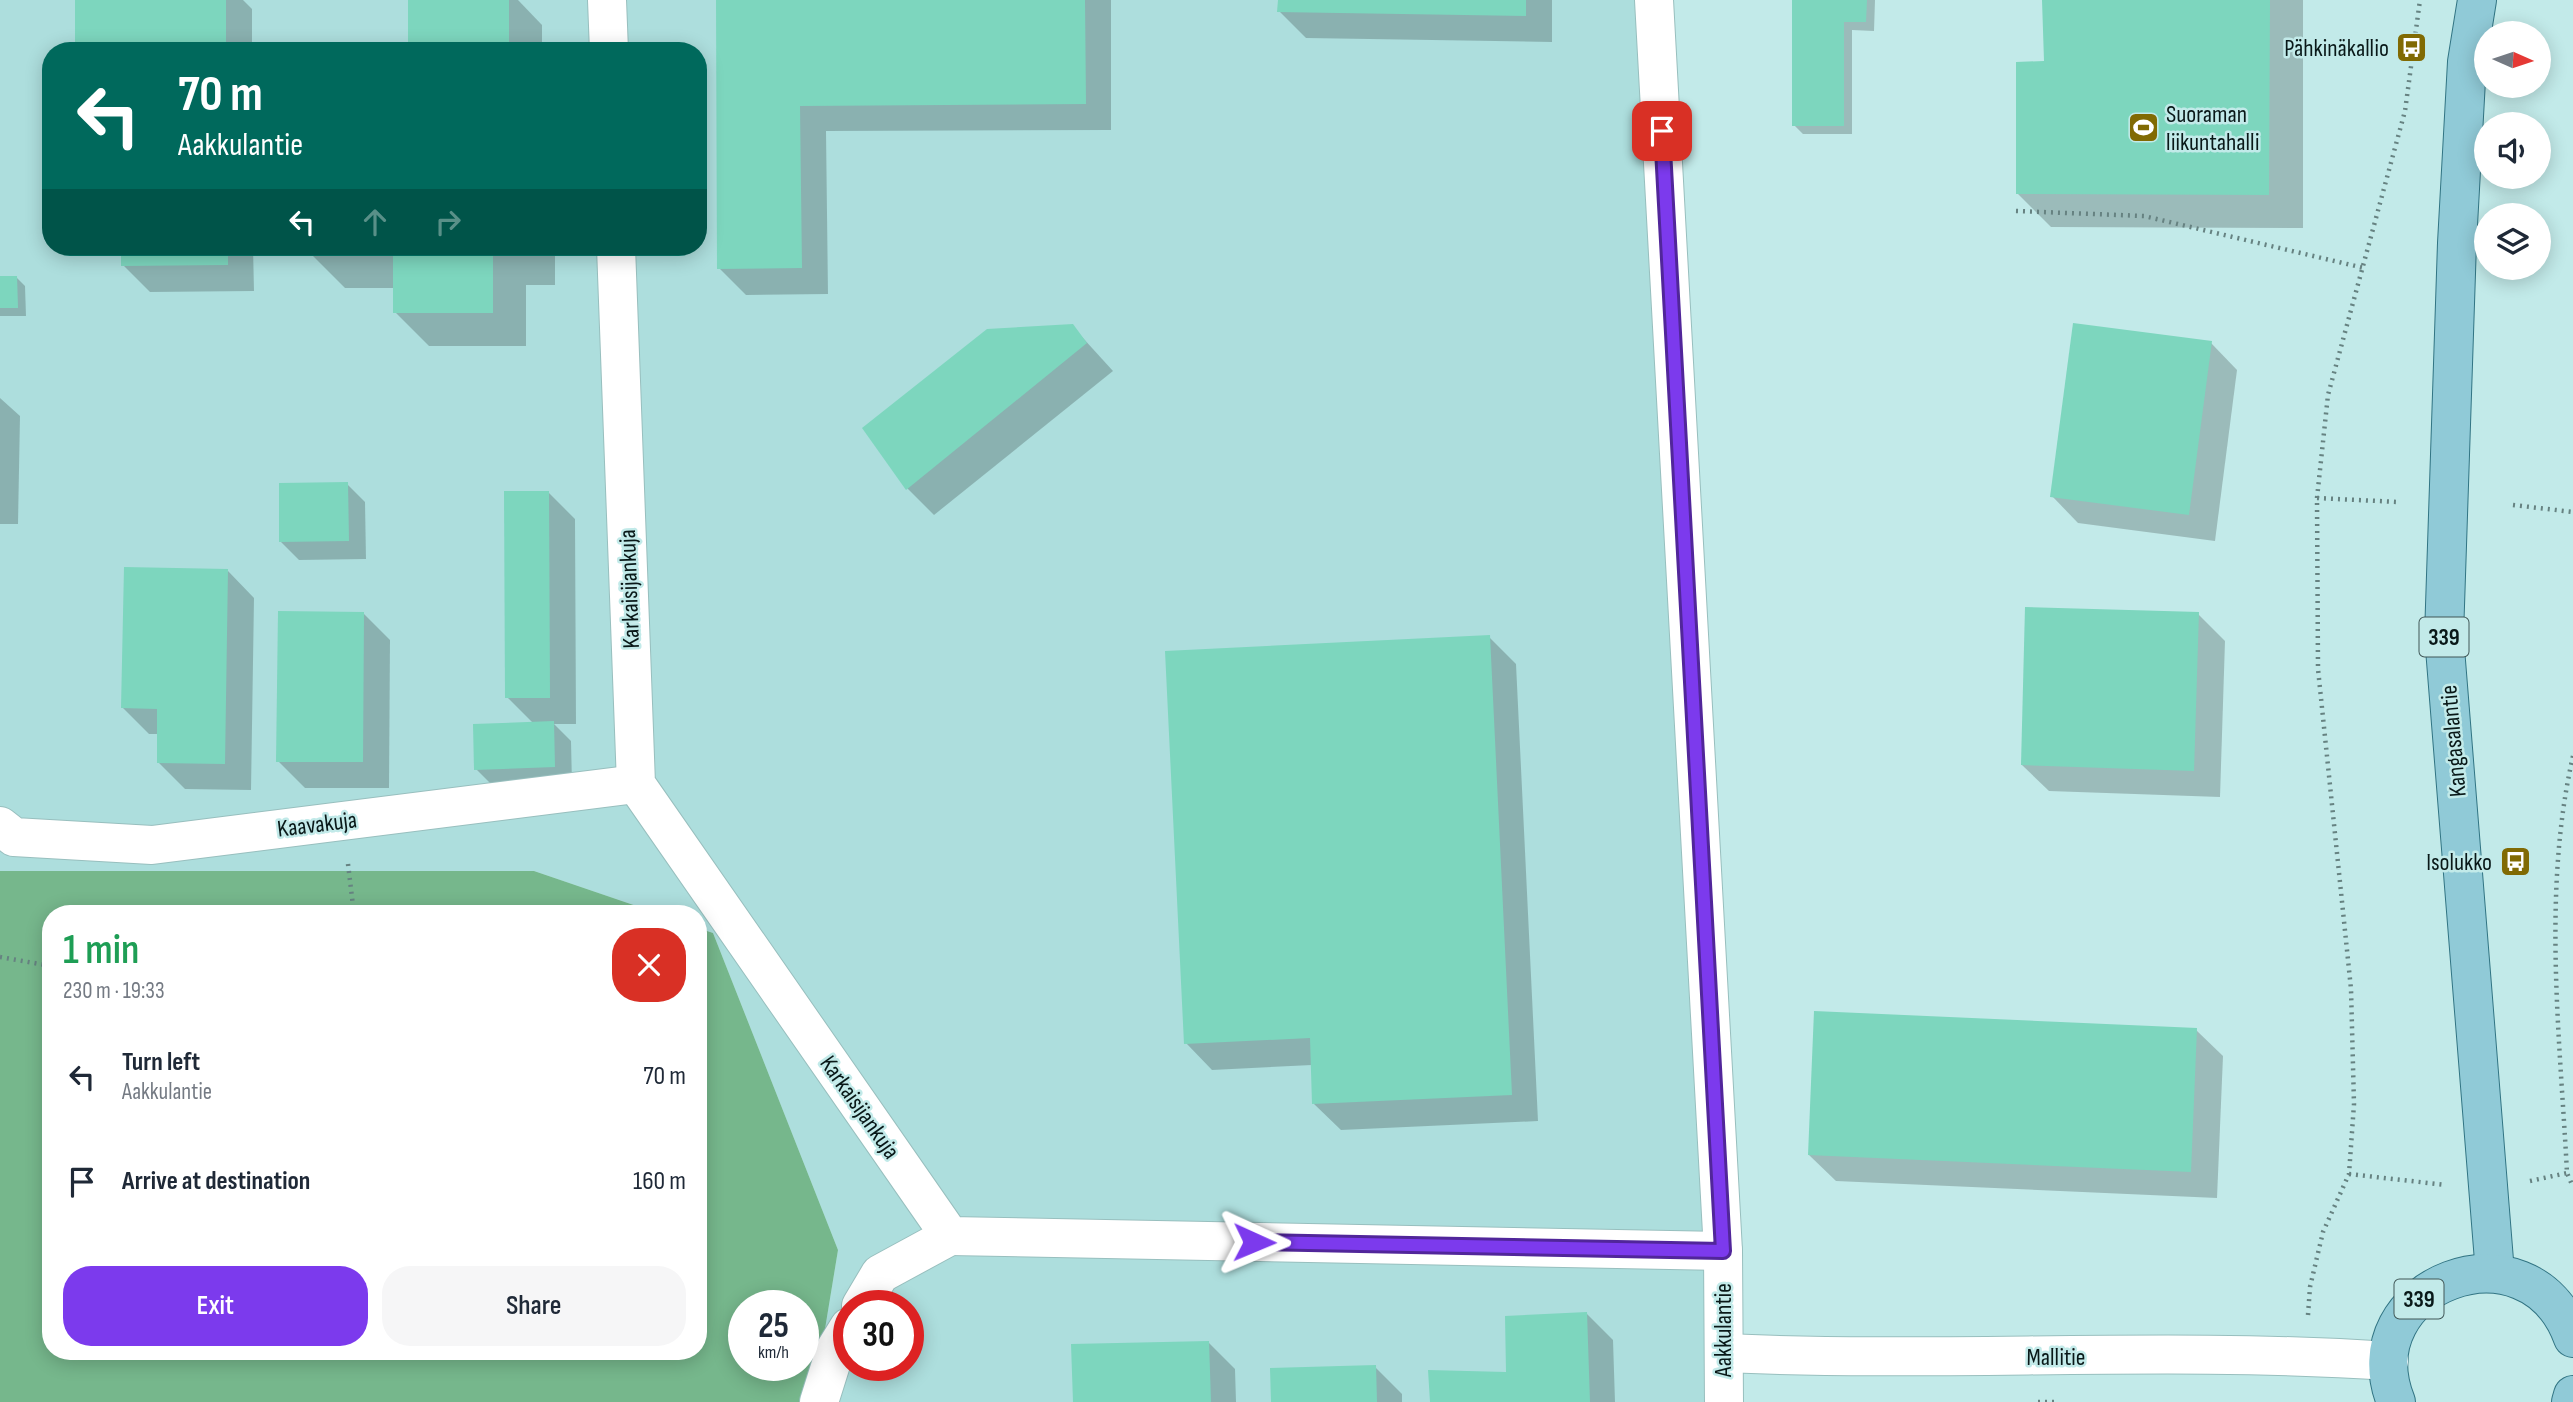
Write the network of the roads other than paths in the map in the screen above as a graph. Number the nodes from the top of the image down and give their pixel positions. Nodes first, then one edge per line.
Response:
1 (607, 0) edge
2 (1654, 0) edge
3 (2477, 0) edge
4 (609, 42) edge
5 (616, 256) edge
6 (636, 784) junction
7 (0, 827) edge
8 (950, 1236) junction
9 (1723, 1251) junction
10 (2495, 1273) junction
11 (870, 1290) edge
12 (2573, 1338) edge
13 (1724, 1353) junction
14 (833, 1358) edge
15 (2389, 1361) junction
16 (2573, 1395) edge
17 (819, 1402) edge
18 (1724, 1402) edge
19 (2396, 1402) edge
20 (2571, 1402) edge

1 - 4 street
2 - 9 street, Aakkulantie
3 - 10 main road, Kangasalantie / 339
5 - 6 street, Karkaisijankuja
6 - 7 street, Kaavakuja
6 - 8 street, Karkaisijankuja
8 - 9 street
8 - 11 street
9 - 13 street, Aakkulantie
10 - 12 main road, 339
10 - 15 main road, 339
13 - 15 street, Mallitie
13 - 18 street, Aakkulantie
14 - 17 street
15 - 19 main road, 339
16 - 20 main road

